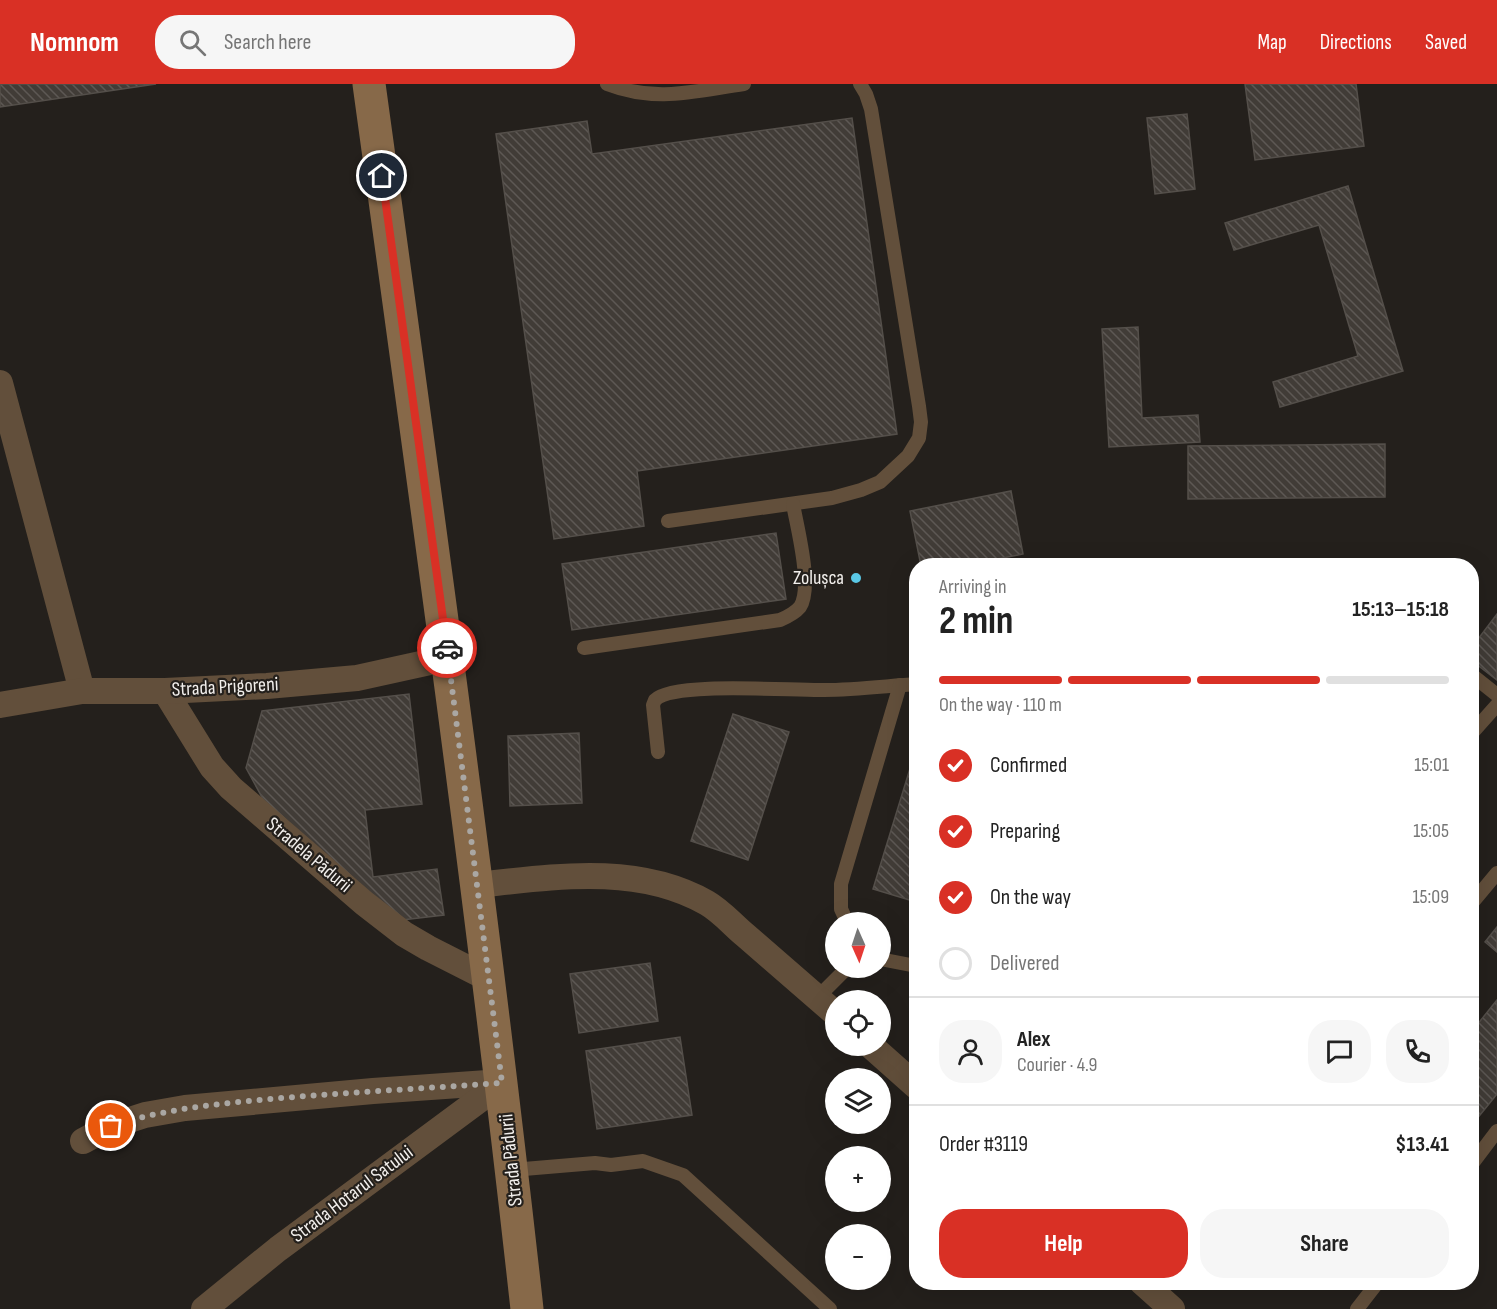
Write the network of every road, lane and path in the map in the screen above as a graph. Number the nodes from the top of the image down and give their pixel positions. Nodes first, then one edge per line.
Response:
1 (369, 84) edge
2 (607, 84) edge
3 (744, 84) edge
4 (860, 84) edge
5 (0, 383) edge
6 (794, 504) junction
7 (668, 521) dead end
8 (584, 648) dead end
9 (448, 658) junction
10 (1479, 681) edge
11 (909, 684) edge
12 (900, 685) junction
13 (82, 691) junction
14 (165, 691) junction
15 (1497, 695) edge
16 (0, 705) edge
17 (1497, 705) edge
18 (1479, 725) edge
19 (658, 752) dead end
20 (1497, 873) edge
21 (477, 885) junction
22 (1479, 895) edge
23 (842, 912) edge
24 (891, 961) edge
25 (909, 965) edge
26 (489, 979) junction
27 (825, 1005) edge
28 (882, 1056) edge
29 (909, 1080) edge
30 (502, 1083) junction
31 (1497, 1131) edge
32 (83, 1141) dead end
33 (1479, 1155) edge
34 (512, 1170) junction
35 (1151, 1290) edge
36 (1372, 1290) edge
37 (204, 1309) edge
38 (527, 1309) edge
39 (830, 1309) edge
40 (1172, 1309) edge
41 (1357, 1309) edge

1 - 9 main road, Strada Pădurii
2 - 3 lane
4 - 6 lane
5 - 13 street
6 - 7 lane
6 - 8 lane
9 - 14 street, Strada Prigoreni
9 - 21 main road, Strada Pădurii
10 - 15 lane
11 - 12 lane
12 - 19 lane
12 - 23 lane
13 - 14 street, Strada Prigoreni
13 - 16 street, Strada Prigoreni
14 - 26 street, Stradela Pădurii
17 - 18 lane
20 - 22 lane
21 - 26 main road, Strada Pădurii
21 - 27 street
24 - 25 lane
26 - 30 main road, Strada Pădurii
28 - 29 street
30 - 32 street
30 - 34 main road, Strada Pădurii
30 - 37 street, Strada Hotarul Satului
31 - 33 lane
34 - 38 main road, Strada Pădurii
34 - 39 lane
35 - 40 street
36 - 41 lane

